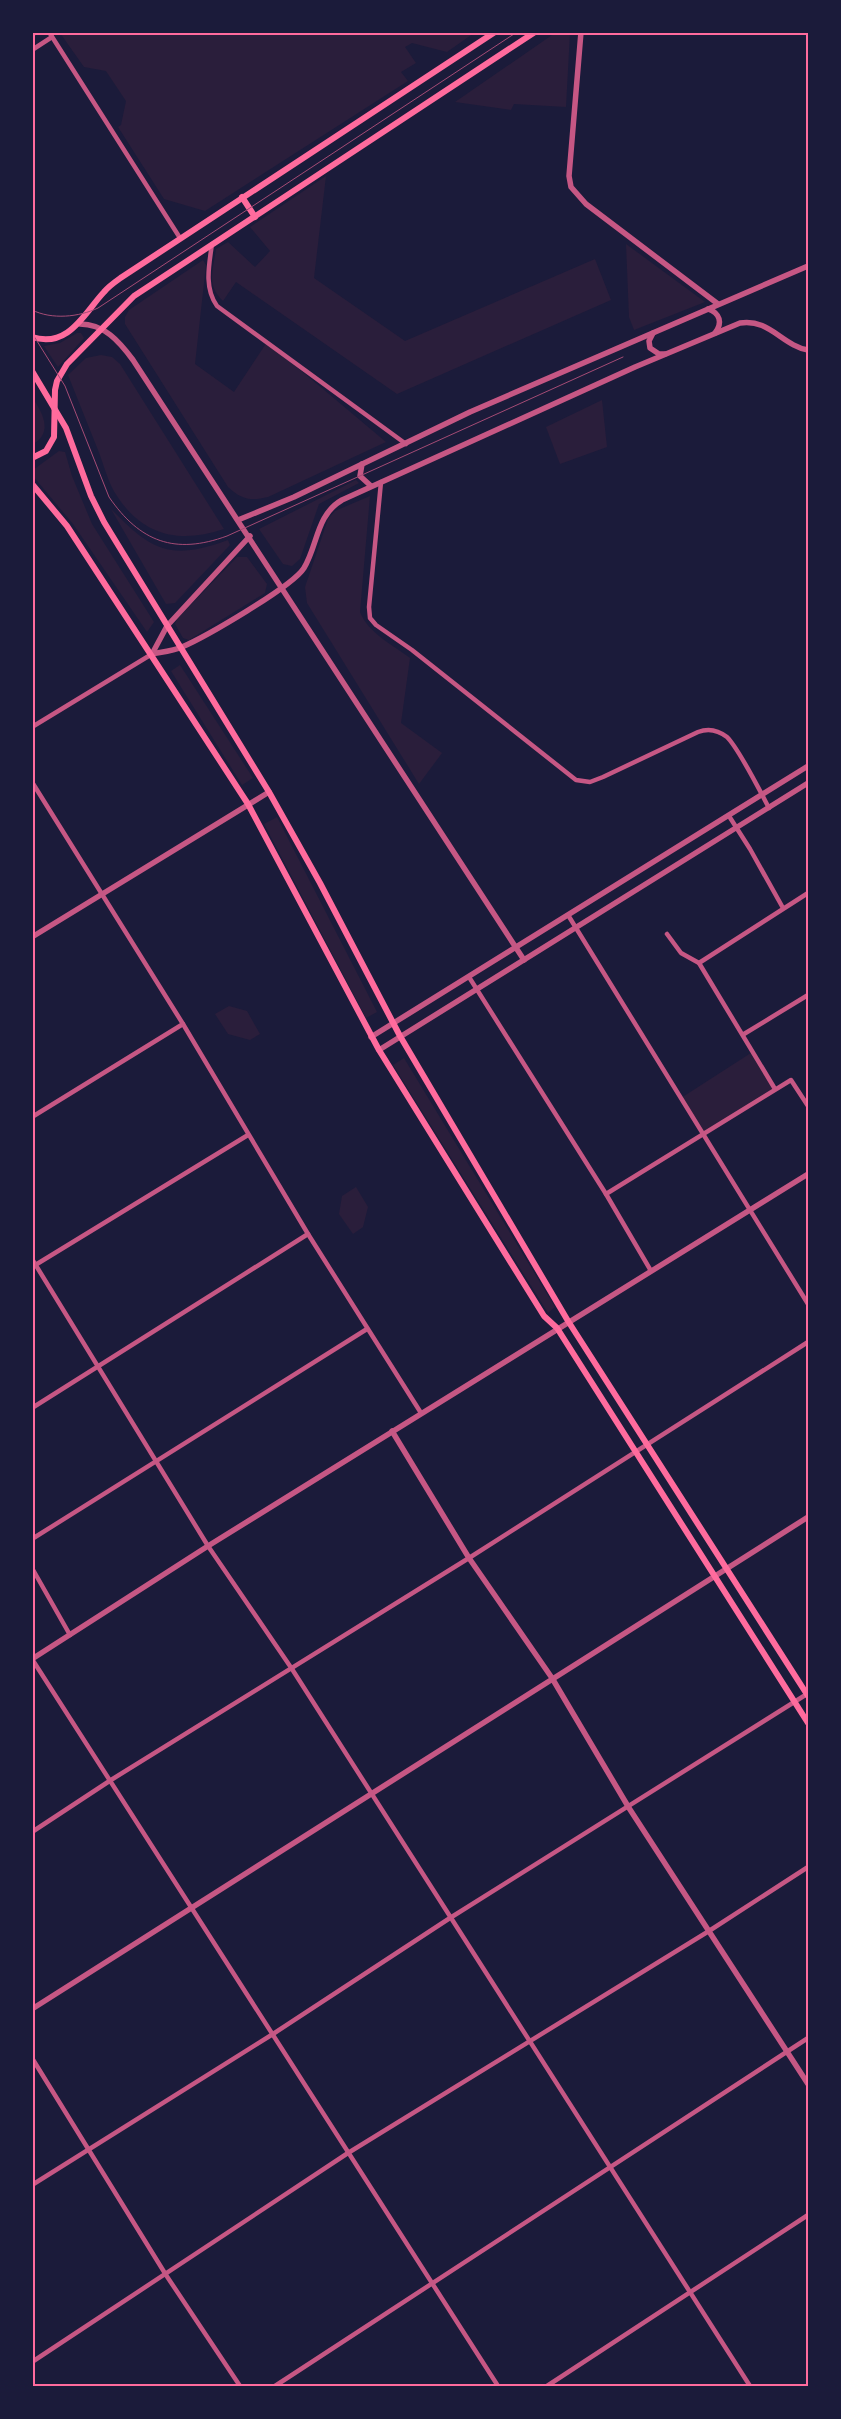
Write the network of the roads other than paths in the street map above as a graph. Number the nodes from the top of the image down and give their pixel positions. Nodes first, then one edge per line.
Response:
1 (36, 32) edge
2 (49, 32) edge
3 (495, 32) edge
4 (535, 32) edge
5 (581, 32) edge
6 (32, 35) edge
7 (52, 38) junction
8 (32, 50) edge
9 (242, 197) junction
10 (255, 216) junction
11 (180, 238) junction
12 (212, 243) junction
13 (808, 266) edge
14 (718, 304) junction
15 (708, 308) junction
16 (80, 324) junction
17 (102, 328) junction
18 (655, 331) junction
19 (715, 333) junction
20 (32, 337) edge
21 (798, 348) junction
22 (808, 350) edge
23 (664, 354) junction
24 (808, 356) edge
25 (32, 371) edge
26 (56, 408) junction
27 (406, 444) junction
28 (32, 458) edge
29 (362, 464) junction
30 (380, 482) junction
31 (32, 484) edge
32 (371, 486) junction
33 (238, 520) junction
34 (250, 536) junction
35 (283, 587) junction
36 (167, 626) junction
37 (181, 648) junction
38 (152, 654) junction
39 (32, 727) edge
40 (808, 766) edge
41 (32, 782) edge
42 (808, 783) edge
43 (269, 792) junction
44 (762, 795) junction
45 (248, 804) junction
46 (769, 808) junction
47 (729, 816) junction
48 (737, 828) junction
49 (808, 893) edge
50 (101, 894) junction
51 (783, 908) junction
52 (568, 915) junction
53 (575, 927) junction
54 (667, 934) dead end
55 (32, 938) edge
56 (516, 947) junction
57 (524, 960) junction
58 (699, 963) junction
59 (469, 977) junction
60 (476, 989) junction
61 (808, 995) edge
62 (183, 1024) junction
63 (393, 1024) junction
64 (744, 1034) junction
65 (400, 1036) junction
66 (371, 1037) junction
67 (378, 1050) junction
68 (775, 1089) junction
69 (808, 1106) edge
70 (32, 1117) edge
71 (248, 1135) junction
72 (704, 1135) junction
73 (808, 1174) edge
74 (606, 1194) junction
75 (749, 1210) junction
76 (308, 1234) junction
77 (32, 1259) edge
78 (34, 1266) edge
79 (651, 1271) junction
80 (808, 1304) edge
81 (568, 1321) junction
82 (367, 1328) junction
83 (557, 1328) junction
84 (808, 1342) edge
85 (98, 1366) junction
86 (32, 1408) edge
87 (421, 1413) junction
88 (392, 1431) junction
89 (648, 1445) junction
90 (636, 1453) junction
91 (157, 1462) junction
92 (808, 1517) edge
93 (32, 1539) edge
94 (208, 1546) junction
95 (469, 1558) junction
96 (32, 1568) edge
97 (727, 1568) junction
98 (714, 1577) junction
99 (70, 1635) junction
100 (32, 1659) edge
101 (292, 1669) junction
102 (552, 1678) junction
103 (808, 1694) edge
104 (795, 1702) junction
105 (808, 1723) edge
106 (111, 1780) junction
107 (372, 1794) junction
108 (629, 1808) junction
109 (32, 1832) edge
110 (808, 1867) edge
111 (192, 1906) junction
112 (450, 1918) junction
113 (709, 1931) junction
114 (32, 2009) edge
115 (273, 2034) junction
116 (808, 2038) edge
117 (529, 2042) junction
118 (788, 2051) junction
119 (32, 2058) edge
120 (808, 2084) edge
121 (90, 2149) junction
122 (348, 2153) junction
123 (610, 2167) junction
124 (32, 2185) edge
125 (808, 2216) edge
126 (166, 2275) junction
127 (432, 2284) junction
128 (689, 2292) junction
129 (32, 2362) edge
130 (240, 2386) edge
131 (275, 2386) edge
132 (498, 2386) edge
133 (547, 2386) edge
134 (750, 2386) edge

1 - 6 street
2 - 7 street
3 - 9 main road
4 - 10 main road
5 - 14 street
7 - 8 street
7 - 11 street
9 - 10 main road
9 - 11 main road
10 - 12 main road
11 - 16 main road
12 - 17 main road
12 - 27 street
13 - 14 street
14 - 15 street
15 - 18 street
15 - 19 street
16 - 17 street
16 - 20 main road
17 - 26 main road
17 - 33 street
18 - 23 street
18 - 27 street
19 - 21 street
19 - 23 street
21 - 22 street
21 - 24 street
23 - 30 street
25 - 26 main road
26 - 28 main road
26 - 36 main road
27 - 29 street
29 - 32 street
29 - 33 street
30 - 32 street
30 - 44 street
31 - 38 main road
32 - 35 street
33 - 34 street
34 - 35 street
34 - 36 street
35 - 37 street
35 - 56 street
36 - 37 main road
36 - 38 street
37 - 38 street
37 - 43 main road
38 - 39 street
38 - 45 main road
40 - 44 street
41 - 50 street
42 - 46 street
43 - 45 street
43 - 63 main road
44 - 46 street
44 - 47 street
45 - 50 street
45 - 66 main road
46 - 48 street
47 - 48 street
47 - 52 street
48 - 51 street
48 - 53 street
49 - 51 street
50 - 55 street
50 - 62 street
51 - 58 street
52 - 53 street
52 - 56 street
53 - 57 street
53 - 72 street
54 - 58 street
56 - 57 street
56 - 59 street
57 - 60 street
58 - 64 street
59 - 60 street
59 - 63 street
60 - 65 street
60 - 74 street
61 - 64 street
62 - 70 street
62 - 71 street
63 - 65 main road
63 - 66 street
64 - 68 street
65 - 67 street
65 - 81 main road
66 - 67 main road
67 - 83 main road
68 - 69 street
68 - 72 street
71 - 76 street
71 - 78 street
72 - 74 street
72 - 75 street
73 - 75 street
74 - 79 street
75 - 79 street
75 - 80 street
76 - 82 street
76 - 85 street
77 - 78 street
78 - 85 street
79 - 81 street
81 - 83 street
81 - 89 main road
82 - 87 street
82 - 91 street
83 - 87 street
83 - 90 main road
84 - 89 street
85 - 86 street
85 - 91 street
87 - 88 street
88 - 94 street
88 - 95 street
89 - 90 street
89 - 97 main road
90 - 95 street
90 - 98 main road
91 - 93 street
91 - 94 street
92 - 97 street
94 - 99 street
94 - 101 street
95 - 101 street
95 - 102 street
96 - 99 street
97 - 98 street
97 - 103 main road
98 - 102 street
98 - 104 main road
99 - 100 street
100 - 106 street
101 - 106 street
101 - 107 street
102 - 107 street
102 - 108 street
103 - 104 street
104 - 105 main road
104 - 108 street
106 - 109 street
106 - 111 street
107 - 111 street
107 - 112 street
108 - 112 street
108 - 113 street
110 - 113 street
111 - 114 street
111 - 115 street
112 - 115 street
112 - 117 street
113 - 117 street
113 - 118 street
115 - 121 street
115 - 122 street
116 - 118 street
117 - 122 street
117 - 123 street
118 - 120 street
118 - 123 street
119 - 121 street
121 - 124 street
121 - 126 street
122 - 126 street
122 - 127 street
123 - 127 street
123 - 128 street
125 - 128 street
126 - 129 street
126 - 130 street
127 - 131 street
127 - 132 street
128 - 133 street
128 - 134 street

